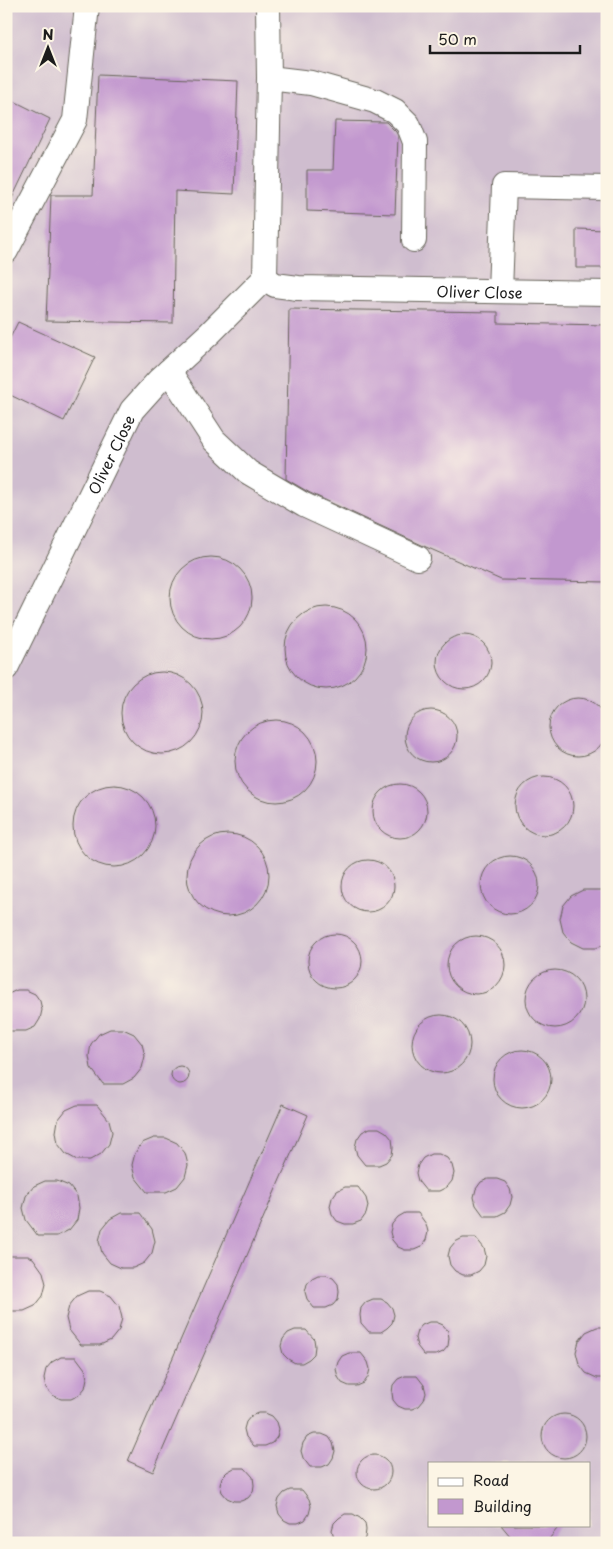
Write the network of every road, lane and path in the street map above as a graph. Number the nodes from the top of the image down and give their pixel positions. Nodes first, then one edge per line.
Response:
1 (87, 6) edge
2 (268, 6) edge
3 (269, 78) junction
4 (607, 188) edge
5 (414, 240) dead end
6 (6, 251) edge
7 (265, 278) junction
8 (500, 291) junction
9 (607, 293) edge
10 (169, 371) junction
11 (418, 558) dead end
12 (6, 668) edge

1 - 6 street
2 - 3 street
3 - 5 street
3 - 7 street
4 - 8 street
7 - 8 street, Oliver Close
7 - 10 street, Oliver Close
8 - 9 street, Oliver Close
10 - 11 street
10 - 12 street, Oliver Close

